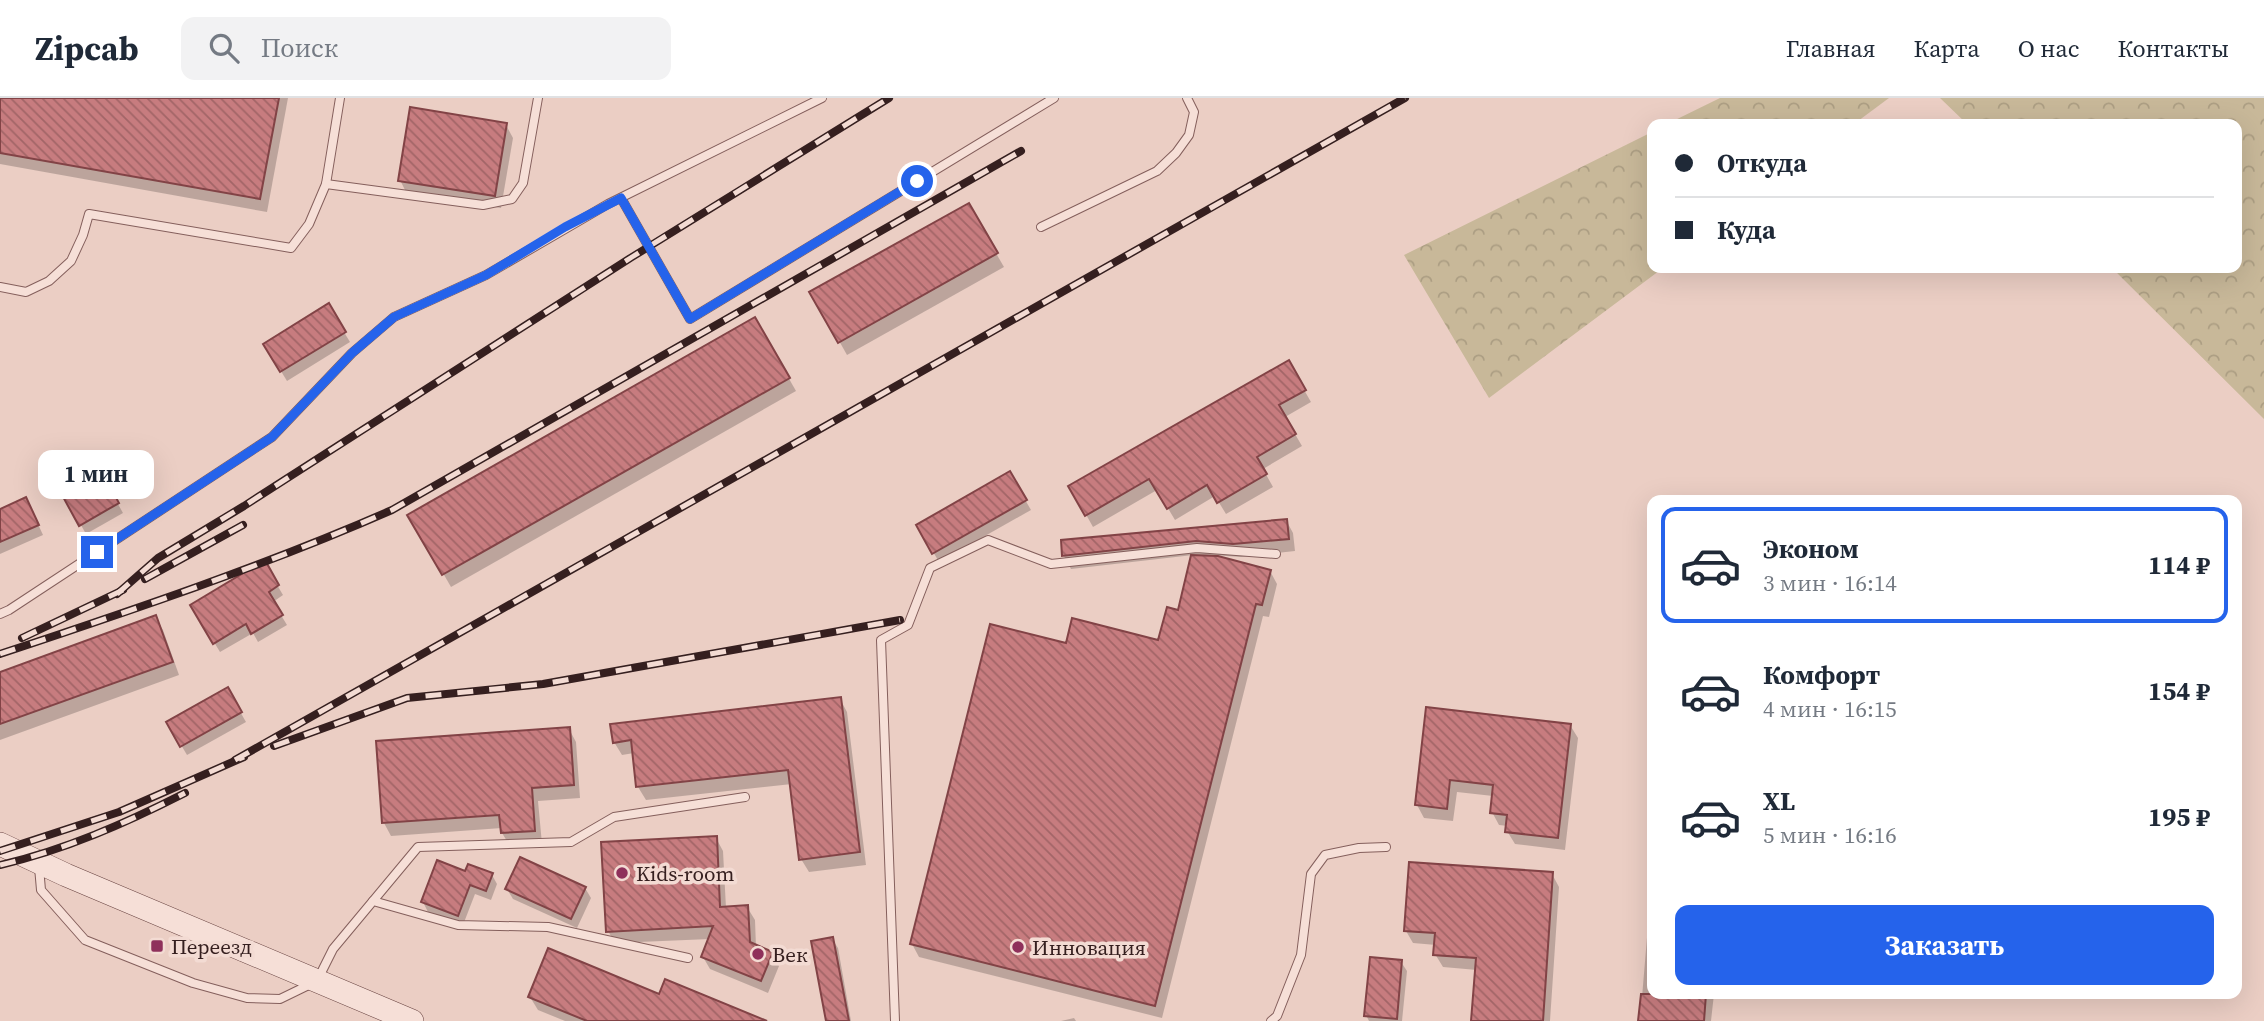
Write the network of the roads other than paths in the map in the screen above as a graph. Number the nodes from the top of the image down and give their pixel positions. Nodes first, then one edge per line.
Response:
1 (340, 98) edge
2 (538, 98) edge
3 (822, 98) edge
4 (1054, 98) edge
5 (1187, 98) edge
6 (326, 184) junction
7 (621, 198) junction
8 (1041, 227) dead end
9 (0, 287) edge
10 (1276, 554) dead end
11 (0, 614) edge
12 (745, 797) dead end
13 (0, 844) edge
14 (1386, 847) dead end
15 (38, 863) junction
16 (373, 901) junction
17 (688, 958) dead end
18 (317, 981) junction
19 (411, 1021) edge
20 (895, 1021) edge
21 (1271, 1021) edge

1 - 6 lane
2 - 6 lane
3 - 7 lane
4 - 7 lane
5 - 8 lane
6 - 9 lane
7 - 11 lane
10 - 20 lane
12 - 16 lane
13 - 15 main road
14 - 21 lane
15 - 18 main road
15 - 18 lane
16 - 17 lane
16 - 18 lane
18 - 19 main road

